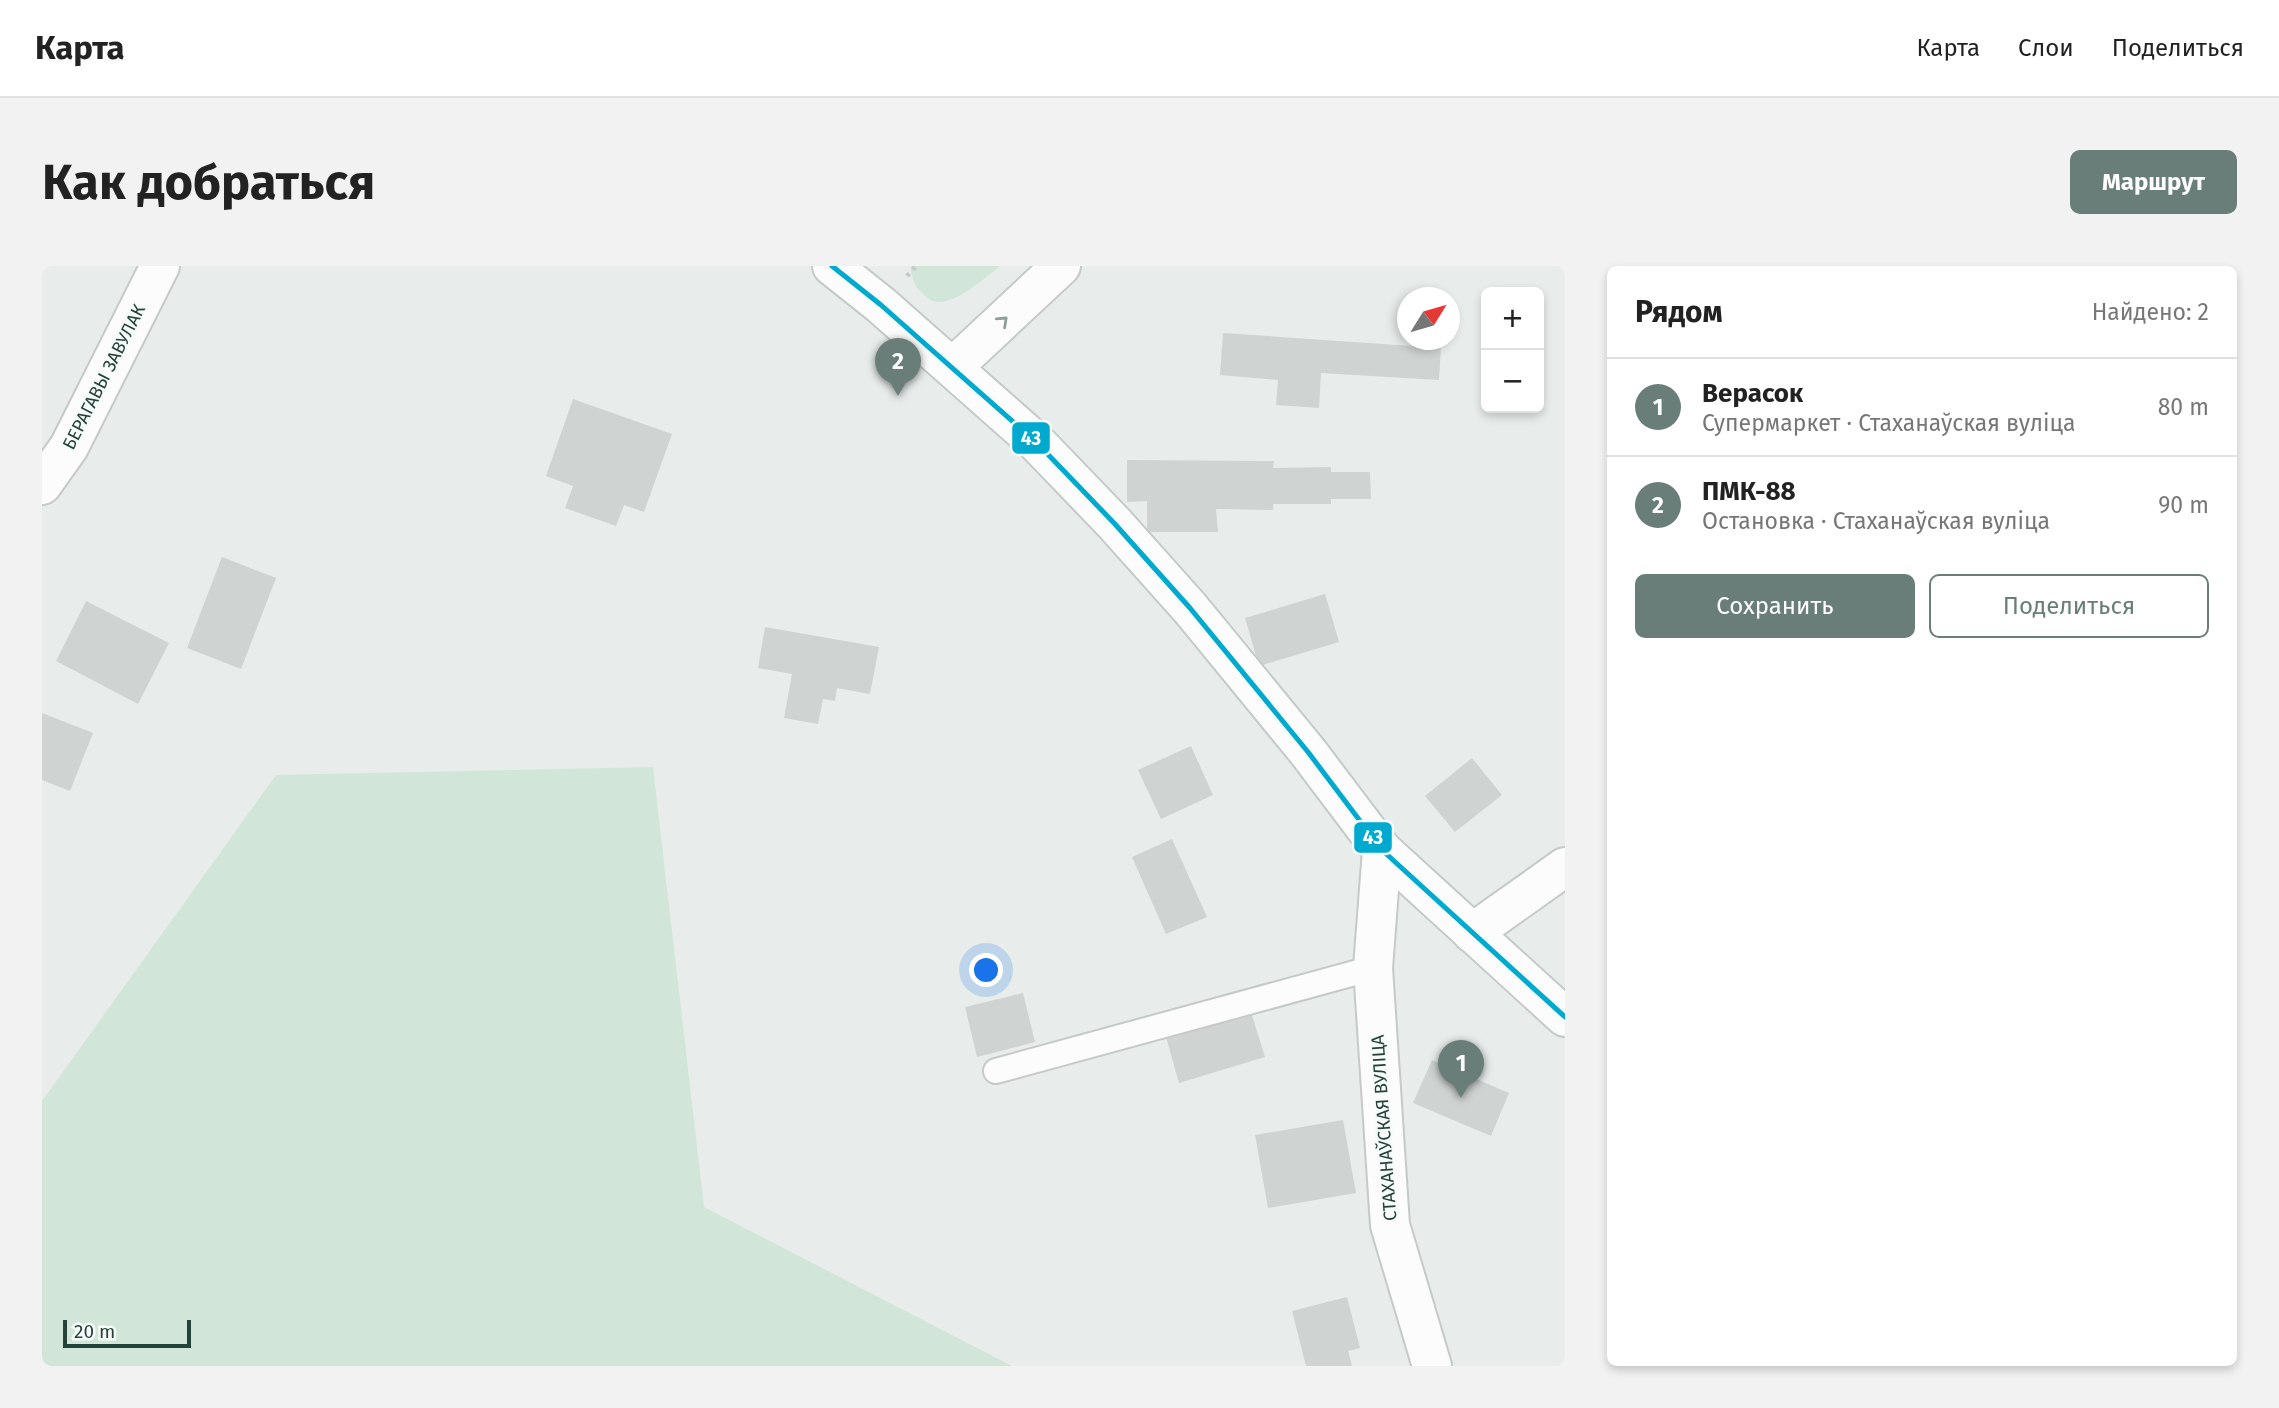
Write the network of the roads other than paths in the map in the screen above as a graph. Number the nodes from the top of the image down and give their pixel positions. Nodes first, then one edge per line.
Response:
1 (160, 266) edge
2 (832, 266) edge
3 (1061, 266) edge
4 (953, 367) junction
5 (42, 485) edge
6 (1382, 850) junction
7 (1565, 867) edge
8 (1472, 933) junction
9 (1373, 968) junction
10 (1565, 1017) edge
11 (996, 1071) dead end
12 (1432, 1366) edge

1 - 5 street, БЕРАГАВЫ ЗАВУЛАК
2 - 4 street
4 -> 3 street
4 - 6 street
6 - 8 street
6 - 9 street, СТАХАНАЎСКАЯ ВУЛІЦА
7 - 8 street
8 - 10 street
9 - 11 lane
9 - 12 street, СТАХАНАЎСКАЯ ВУЛІЦА

